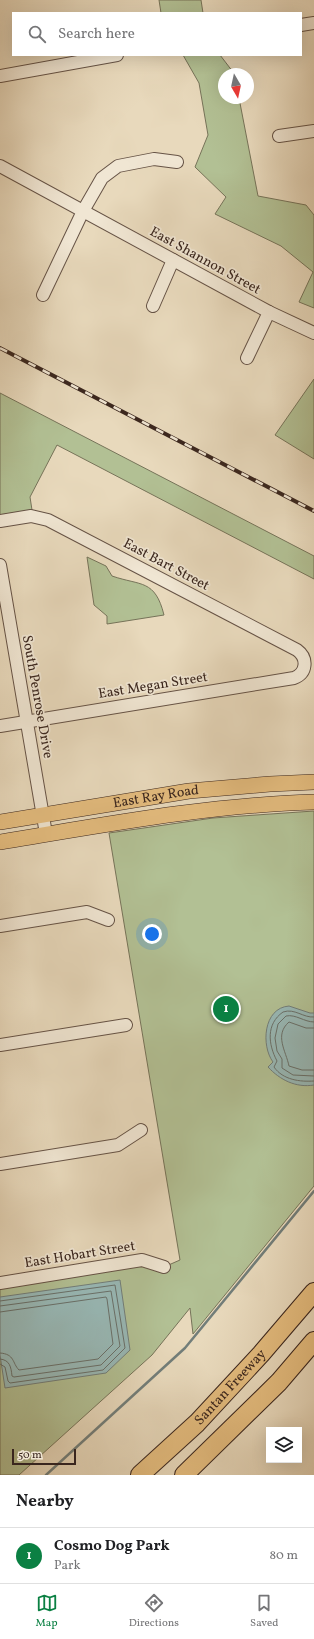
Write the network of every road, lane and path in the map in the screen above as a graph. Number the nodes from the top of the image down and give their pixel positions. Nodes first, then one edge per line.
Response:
1 (314, 23) edge
2 (302, 25) edge
3 (111, 56) edge
4 (0, 76) edge
5 (314, 131) edge
6 (279, 136) dead end
7 (177, 162) dead end
8 (0, 166) edge
9 (83, 211) junction
10 (173, 260) junction
11 (43, 295) dead end
12 (153, 306) dead end
13 (269, 312) junction
14 (314, 334) edge
15 (247, 358) dead end
16 (0, 521) edge
17 (0, 565) edge
18 (305, 666) joint
19 (26, 722) junction
20 (0, 726) edge
21 (314, 782) edge
22 (314, 802) edge
23 (42, 815) junction
24 (0, 822) edge
25 (46, 834) junction
26 (0, 842) edge
27 (108, 920) dead end
28 (0, 926) edge
29 (126, 1025) dead end
30 (0, 1045) edge
31 (141, 1130) dead end
32 (0, 1164) edge
33 (164, 1267) dead end
34 (0, 1283) edge
35 (314, 1292) edge
36 (314, 1341) edge
37 (140, 1475) edge
38 (184, 1475) edge

1 - 2 street
3 - 4 street
5 - 6 street
7 - 9 street
8 - 9 street, East Shannon Street
9 - 10 street, East Shannon Street
9 - 11 street
10 - 12 street
10 - 13 street, East Shannon Street
13 - 14 street, East Shannon Street
13 - 15 street
16 - 18 street, East Bart Street
17 - 19 street, South Penrose Drive
18 - 19 street, East Megan Street
19 - 20 street, East Megan Street
19 - 23 street, South Penrose Drive
21 - 23 main road, East Ray Road
22 - 25 main road, East Ray Road
23 - 24 main road, East Ray Road
23 - 25 street, South Penrose Drive
25 - 26 main road, East Ray Road
27 - 28 street
29 - 30 street
31 - 32 street
33 - 34 street, East Hobart Street
35 - 37 highway, Santan Freeway
36 - 38 highway, Santan Freeway

